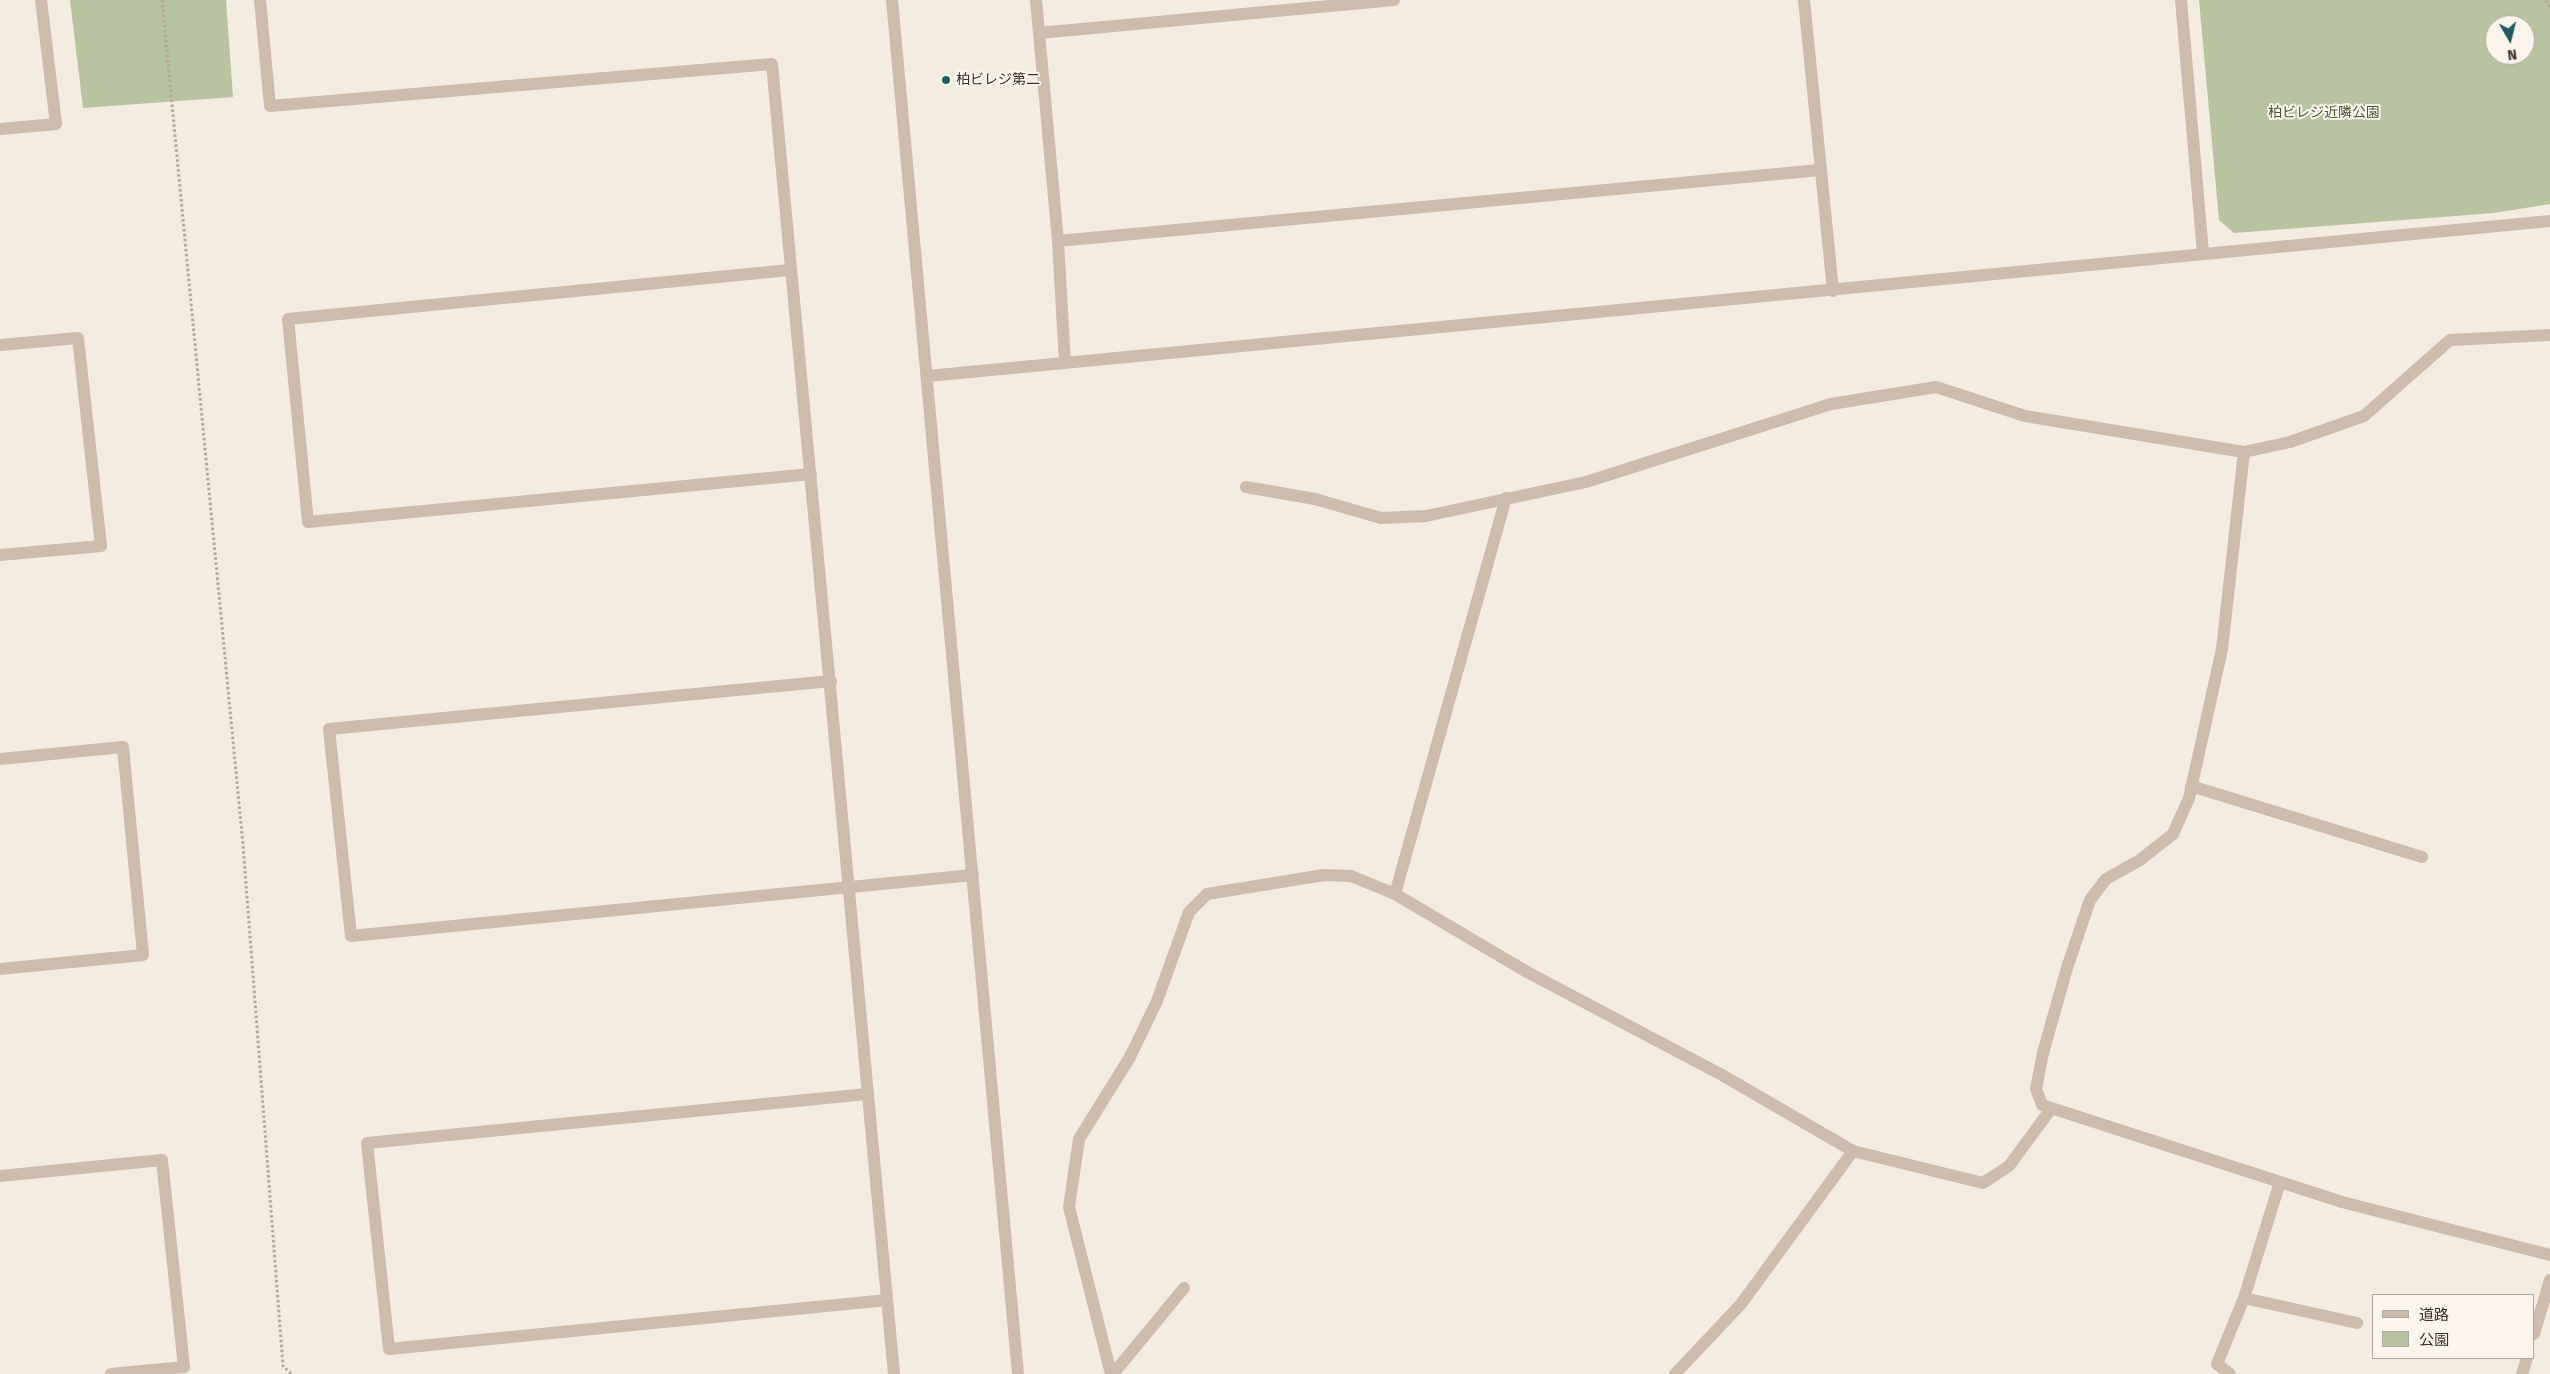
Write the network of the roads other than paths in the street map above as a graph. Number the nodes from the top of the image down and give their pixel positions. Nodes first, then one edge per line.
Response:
1 (41, 0) edge
2 (260, 0) edge
3 (892, 0) edge
4 (1036, 0) edge
5 (1394, 0) edge
6 (1804, 0) edge
7 (2181, 0) edge
8 (1039, 33) junction
9 (0, 129) edge
10 (1820, 170) junction
11 (2550, 221) edge
12 (1058, 241) junction
13 (2203, 254) junction
14 (790, 270) junction
15 (1832, 290) junction
16 (2550, 334) edge
17 (0, 345) edge
18 (1065, 363) junction
19 (928, 376) junction
20 (2244, 452) junction
21 (811, 474) junction
22 (1246, 486) dead end
23 (1506, 498) junction
24 (0, 555) edge
25 (831, 681) junction
26 (0, 759) edge
27 (2191, 786) junction
28 (2422, 857) dead end
29 (973, 876) junction
30 (849, 889) junction
31 (1395, 894) junction
32 (0, 969) edge
33 (867, 1094) junction
34 (2051, 1109) junction
35 (1853, 1151) junction
36 (0, 1176) edge
37 (2280, 1182) junction
38 (2550, 1254) edge
39 (2550, 1280) edge
40 (1184, 1288) dead end
41 (2244, 1298) junction
42 (887, 1300) junction
43 (2357, 1323) dead end
44 (2535, 1331) edge
45 (2527, 1359) edge
46 (2215, 1369) edge
47 (111, 1374) edge
48 (894, 1374) edge
49 (1018, 1374) edge
50 (1112, 1374) edge
51 (1675, 1374) edge
52 (2230, 1374) edge
53 (2522, 1374) edge

1 - 9 street
2 - 14 street
3 - 19 street
4 - 8 street
5 - 8 street
6 - 10 street
7 - 13 street
8 - 12 street
10 - 12 street
10 - 15 street
11 - 13 street
12 - 18 street
13 - 15 street
14 - 21 street
14 - 21 street
15 - 18 street
16 - 20 street
17 - 24 street
18 - 19 street
19 - 29 street
20 - 23 street
20 - 27 street
21 - 25 street
22 - 23 street
23 - 31 street
25 - 30 street
25 - 30 street
26 - 32 street
27 - 28 street
27 - 34 street
29 - 30 street
29 - 49 street
30 - 33 street
31 - 35 street
31 - 50 street
33 - 42 street
33 - 42 street
34 - 35 street
34 - 37 street
35 - 51 street
36 - 47 street
37 - 38 street
37 - 41 street
39 - 44 street
40 - 50 street
41 - 43 street
41 - 46 street
42 - 48 street
45 - 53 street
46 - 52 street

